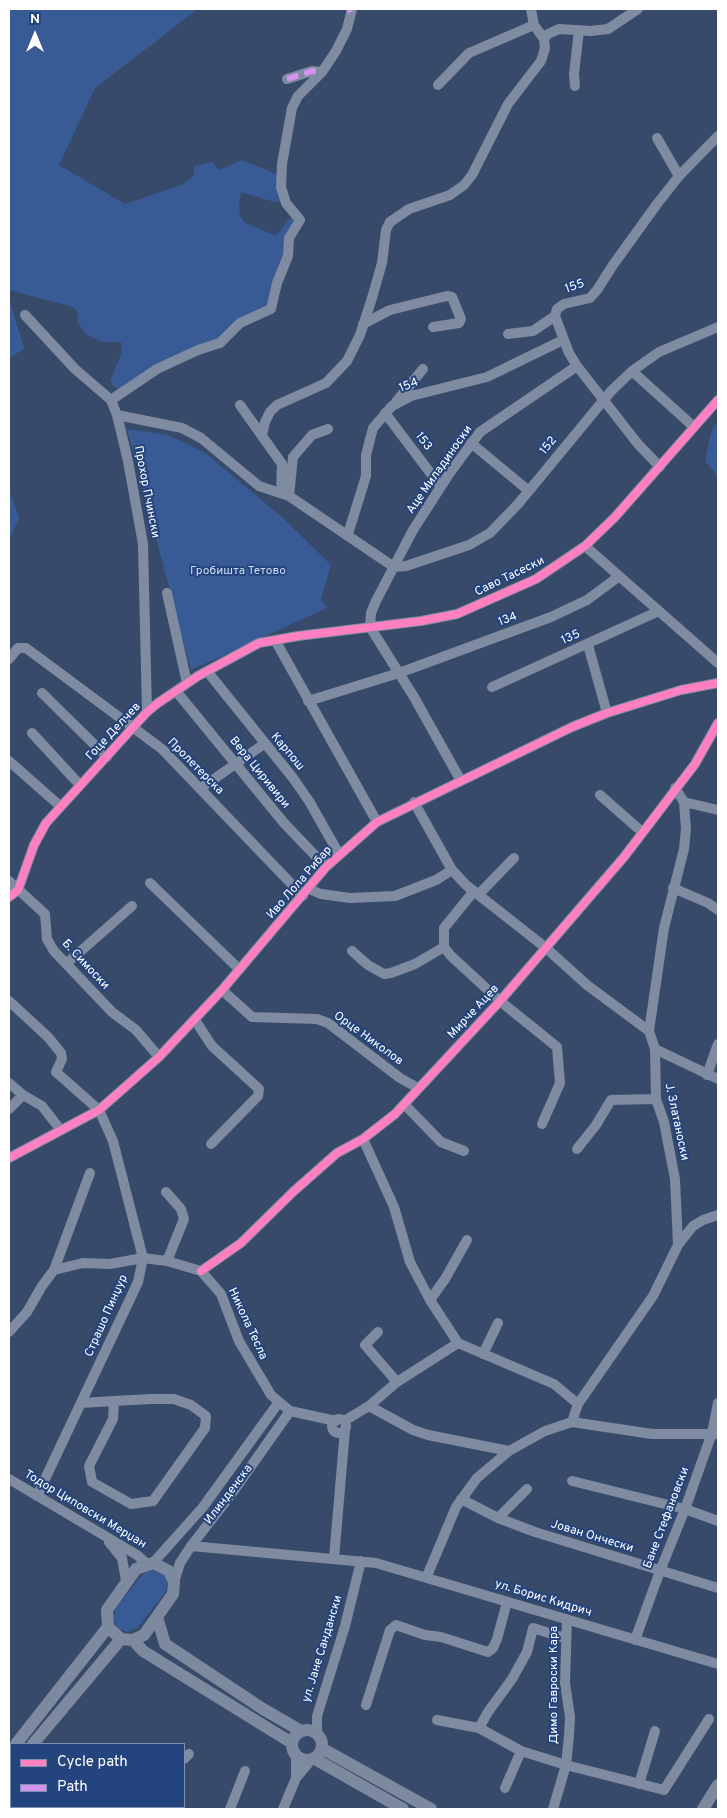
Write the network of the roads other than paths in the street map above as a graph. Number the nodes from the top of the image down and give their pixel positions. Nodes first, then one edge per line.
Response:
1 (531, 9) edge
2 (638, 9) edge
3 (351, 10) edge
4 (534, 25) junction
5 (579, 30) junction
6 (544, 39) junction
7 (322, 72) junction
8 (287, 79) dead end
9 (438, 85) dead end
10 (575, 86) dead end
11 (718, 136) edge
12 (657, 138) dead end
13 (679, 176) junction
14 (25, 315) dead end
15 (555, 316) junction
16 (363, 324) junction
17 (432, 327) dead end
18 (718, 327) edge
19 (508, 334) dead end
20 (564, 340) junction
21 (577, 366) junction
22 (423, 368) dead end
23 (632, 371) junction
24 (111, 400) junction
25 (605, 400) junction
26 (718, 400) edge
27 (240, 405) dead end
28 (389, 410) junction
29 (117, 415) junction
30 (694, 426) junction
31 (328, 429) dead end
32 (262, 435) junction
33 (471, 443) junction
34 (660, 467) junction
35 (441, 487) junction
36 (529, 491) junction
37 (285, 495) junction
38 (348, 534) junction
39 (585, 546) junction
40 (394, 567) junction
41 (618, 577) junction
42 (167, 593) dead end
43 (659, 611) junction
44 (370, 627) junction
45 (275, 640) junction
46 (588, 644) junction
47 (9, 658) edge
48 (718, 663) edge
49 (207, 671) junction
50 (399, 673) junction
51 (718, 676) edge
52 (188, 683) junction
53 (718, 683) edge
54 (706, 684) junction
55 (492, 687) dead end
56 (176, 691) junction
57 (42, 693) dead end
58 (308, 702) junction
59 (147, 712) junction
60 (607, 713) junction
61 (718, 723) edge
62 (132, 729) junction
63 (32, 733) dead end
64 (264, 744) junction
65 (107, 757) junction
66 (9, 761) edge
67 (234, 763) junction
68 (461, 781) junction
69 (80, 784) junction
70 (202, 788) junction
71 (675, 788) junction
72 (600, 795) dead end
73 (414, 802) junction
74 (684, 802) junction
75 (60, 806) junction
76 (718, 810) edge
77 (377, 822) junction
78 (642, 832) junction
79 (339, 854) junction
80 (514, 858) dead end
81 (326, 867) junction
82 (452, 870) junction
83 (9, 881) edge
84 (150, 883) dead end
85 (673, 888) junction
86 (18, 890) junction
87 (306, 893) junction
88 (476, 893) junction
89 (9, 897) edge
90 (132, 906) dead end
91 (718, 910) edge
92 (444, 947) junction
93 (546, 948) junction
94 (352, 950) dead end
95 (66, 964) junction
96 (239, 969) junction
97 (222, 990) junction
98 (500, 1000) junction
99 (9, 1001) edge
100 (195, 1020) junction
101 (649, 1030) junction
102 (718, 1044) edge
103 (655, 1049) junction
104 (159, 1057) junction
105 (707, 1075) junction
106 (718, 1079) edge
107 (9, 1082) edge
108 (418, 1088) junction
109 (23, 1095) junction
110 (656, 1099) junction
111 (404, 1104) junction
112 (9, 1109) edge
113 (99, 1110) junction
114 (542, 1124) dead end
115 (60, 1129) junction
116 (364, 1139) junction
117 (211, 1144) dead end
118 (577, 1149) dead end
119 (464, 1151) dead end
120 (9, 1158) edge
121 (90, 1173) dead end
122 (166, 1192) dead end
123 (718, 1215) edge
124 (467, 1240) dead end
125 (678, 1245) junction
126 (143, 1258) junction
127 (167, 1262) junction
128 (54, 1270) junction
129 (201, 1272) junction
130 (430, 1300) junction
131 (498, 1324) dead end
132 (9, 1332) edge
133 (378, 1332) dead end
134 (458, 1343) junction
135 (483, 1354) junction
136 (397, 1382) junction
137 (114, 1401) junction
138 (279, 1402) junction
139 (81, 1403) junction
140 (718, 1403) edge
141 (578, 1404) junction
142 (369, 1406) junction
143 (290, 1412) junction
144 (572, 1422) junction
145 (338, 1426) junction
146 (715, 1433) edge
147 (509, 1450) junction
148 (9, 1478) edge
149 (572, 1481) dead end
150 (221, 1483) junction
151 (527, 1489) dead end
152 (232, 1492) junction
153 (37, 1496) junction
154 (461, 1499) junction
155 (685, 1509) junction
156 (498, 1518) junction
157 (718, 1521) edge
158 (103, 1536) junction
159 (191, 1546) junction
160 (334, 1558) junction
161 (361, 1561) junction
162 (150, 1563) junction
163 (660, 1571) junction
164 (427, 1576) junction
165 (126, 1581) junction
166 (174, 1582) junction
167 (718, 1588) edge
168 (507, 1602) junction
169 (157, 1617) junction
170 (567, 1619) junction
171 (108, 1627) junction
172 (565, 1638) junction
173 (127, 1640) junction
174 (635, 1640) junction
175 (718, 1664) edge
176 (366, 1705) dead end
177 (709, 1719) dead end
178 (437, 1720) dead end
179 (479, 1728) junction
180 (308, 1731) junction
181 (655, 1731) dead end
182 (17, 1743) edge
183 (34, 1743) edge
184 (292, 1743) junction
185 (522, 1750) junction
186 (296, 1756) junction
187 (316, 1756) junction
188 (566, 1765) junction
189 (245, 1771) dead end
190 (296, 1778) junction
191 (639, 1784) junction
192 (718, 1786) edge
193 (505, 1788) dead end
194 (718, 1801) edge
195 (230, 1809) edge
196 (282, 1809) edge
197 (403, 1809) edge
198 (431, 1809) edge
199 (553, 1809) edge
200 (703, 1809) edge
201 (713, 1809) edge

1 - 4 street
2 - 5 street
3 - 7 street
4 - 6 street
4 - 9 street
5 - 6 street
5 - 10 street
6 - 16 street
7 - 8 street
7 - 24 street
11 - 13 street, 155
12 - 13 street
13 - 15 street, 155
14 - 24 street, Прохор Пчински
15 - 19 street, 155
15 - 20 street
16 - 17 street
16 - 32 street
18 - 23 street, 152
20 - 21 street
20 - 28 street, 154
21 - 25 street
21 - 33 street, Аце Миладиноски
22 - 28 street
23 - 25 street, 152
23 - 30 street
24 - 29 street, Прохор Пчински
25 - 34 street
25 - 36 street, 152
26 - 30 street, Саво Тасески
27 - 32 street
28 - 35 street, 153
28 - 38 street, 154
29 - 37 street
29 - 59 street, Прохор Пчински
30 - 34 street, Саво Тасески
31 - 37 street
32 - 37 street
33 - 35 street, Аце Миладиноски
33 - 36 street
34 - 39 street, Саво Тасески
35 - 40 street, Аце Миладиноски
36 - 40 street, 152
37 - 38 street
38 - 40 street
39 - 41 street
39 - 44 street, Саво Тасески
40 - 44 street, Аце Миладиноски
41 - 43 street
41 - 50 street, 134
42 - 52 street
43 - 46 street, 135
43 - 48 street
44 - 45 street, Саво Тасески
44 - 50 street
45 - 49 street, Гоце Делчев
45 - 58 street
46 - 55 street, 135
46 - 60 street
47 - 62 street, Пролетерска
49 - 52 street, Гоце Делчев
49 - 64 street, Карпош
50 - 58 street, 134
50 - 68 street
51 - 54 street
52 - 56 street, Гоце Делчев
53 - 54 street
54 - 60 street, Иво Лола Рибар
56 - 59 street, Гоце Делчев
56 - 67 street, Вера Циривири
57 - 65 street
58 - 77 street
59 - 62 street, Гоце Делчев
60 - 68 street, Иво Лола Рибар
61 - 71 street, Мирче Ацев
62 - 65 street, Гоце Делчев
62 - 70 street, Пролетерска
63 - 69 street
64 - 67 street
64 - 79 street, Карпош
65 - 69 street, Гоце Делчев
66 - 75 street
67 - 70 street
67 - 81 street, Вера Циривири
68 - 73 street, Иво Лола Рибар
69 - 75 street, Гоце Делчев
70 - 87 street, Пролетерска
71 - 74 street, Ј. Златаноски
71 - 78 street, Мирче Ацев
72 - 78 street
73 - 77 street, Иво Лола Рибар
73 - 82 street
74 - 76 street
74 - 85 street, Ј. Златаноски
75 - 86 street, Гоце Делчев
77 - 79 street, Иво Лола Рибар
78 - 93 street, Мирче Ацев
79 - 81 street, Иво Лола Рибар
80 - 88 street
81 - 87 street, Иво Лола Рибар
82 - 87 street
82 - 88 street
83 - 86 street, Б. Симоски
84 - 96 street
85 - 91 street
85 - 101 street, Ј. Златаноски
86 - 89 street
86 - 95 street, Б. Симоски
87 - 96 street, Иво Лола Рибар
88 - 92 street
88 - 93 street
90 - 95 street
92 - 94 street
92 - 98 street
93 - 98 street, Мирче Ацев
93 - 101 street
95 - 104 street, Б. Симоски
96 - 97 street, Иво Лола Рибар
97 - 100 street, Иво Лола Рибар
97 - 108 street, Орце Николов
98 - 108 street, Мирче Ацев
98 - 114 street
99 - 113 street
100 - 104 street, Иво Лола Рибар
100 - 117 street
101 - 103 street, Ј. Златаноски
102 - 105 street
103 - 105 street
103 - 110 street, Ј. Златаноски
104 - 113 street, Иво Лола Рибар
105 - 106 street
107 - 109 street
108 - 111 street, Мирче Ацев
109 - 112 street
109 - 115 street
110 - 118 street
110 - 125 street, Ј. Златаноски
111 - 116 street, Мирче Ацев
111 - 119 street
113 - 115 street, Иво Лола Рибар
113 - 126 street, Страшо Пинџур
115 - 120 street, Иво Лола Рибар
116 - 129 street, Мирче Ацев
116 - 130 street
121 - 128 street
122 - 127 street
123 - 125 street
124 - 130 street
125 - 141 street
126 - 127 street
126 - 128 street
126 - 139 street, Страшо Пинџур
127 - 129 street
128 - 132 street
129 - 138 street, Никола Тесла
130 - 134 street
131 - 135 street
133 - 136 street
134 - 135 street
134 - 136 street
135 - 141 street
136 - 142 street
137 - 137 street
137 - 139 street
138 - 143 street, Никола Тесла
138 - 150 street, Илинденска
139 - 153 street, Страшо Пинџур
140 - 146 street, Бане Стефановски
141 - 144 street
142 - 145 street
142 - 147 street
143 - 145 street, Никола Тесла
143 - 152 street, Илинденска
144 - 146 street
144 - 147 street
145 - 160 street
146 - 155 street, Бане Стефановски
147 - 154 street
148 - 153 street, Тодор Циповски Мерџан
149 - 155 street
150 - 152 street
150 - 162 street, Илинденска
151 - 156 street
152 - 159 street, Илинденска
153 - 158 street, Тодор Циповски Мерџан
154 - 156 street, Јован Ончески
154 - 164 street
155 - 157 street
155 - 163 street, Бане Стефановски
156 - 163 street, Јован Ончески
158 - 162 street, Тодор Циповски Мерџан
158 - 165 street
159 - 160 street, ул. Борис Кидрич
159 - 166 street, Илинденска
160 - 161 street, ул. Борис Кидрич
161 - 164 street, ул. Борис Кидрич
161 - 180 street, ул. Јане Сандански
162 - 165 main road, Илинденска
162 - 166 main road
163 - 167 street, Јован Ончески
163 - 174 street, Бане Стефановски
164 - 168 street, ул. Борис Кидрич
165 - 171 main road, Илинденска
166 - 169 main road, Илинденска
168 - 170 street, ул. Борис Кидрич
168 - 176 street
169 - 173 main road, Илинденска
169 - 180 main road
170 - 172 street, Димо Гавроски Кара
170 - 174 street, ул. Борис Кидрич
171 - 173 main road
171 - 182 main road
172 - 179 street
172 - 188 street, Димо Гавроски Кара
173 - 183 main road, Илинденска
173 - 184 main road
174 - 175 street, ул. Борис Кидрич
177 - 191 street
178 - 179 street
179 - 185 street
180 - 184 main road
180 - 187 main road
181 - 191 street
184 - 186 main road
185 - 188 street
185 - 193 street
186 - 187 main road
186 - 190 street
187 - 190 street
187 - 197 main road
187 - 198 main road
188 - 191 street
188 - 199 street, Димо Гавроски Кара
189 - 195 street
190 - 196 street
192 - 200 main road
194 - 201 main road

